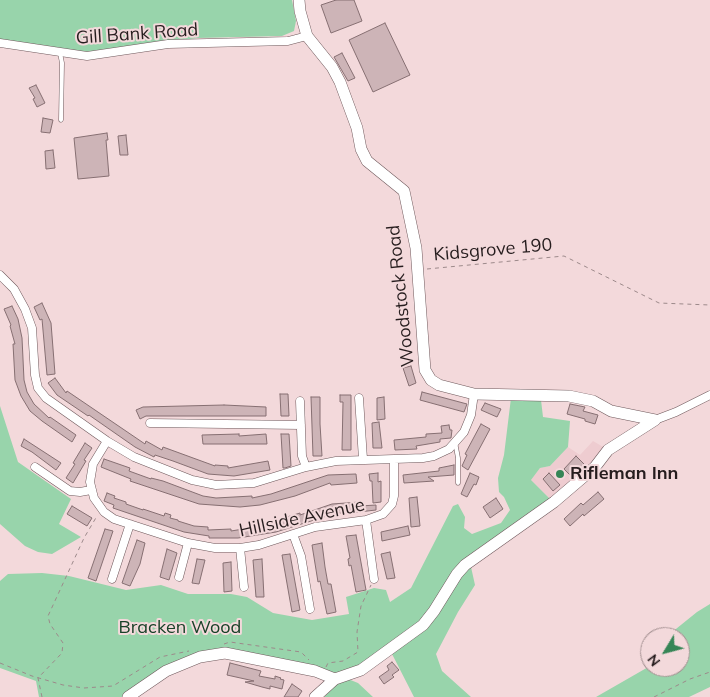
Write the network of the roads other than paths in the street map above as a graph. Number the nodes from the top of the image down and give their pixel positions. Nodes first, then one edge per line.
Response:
1 (300, 6) edge
2 (307, 36) junction
3 (0, 43) edge
4 (60, 52) junction
5 (61, 120) dead end
6 (0, 275) edge
7 (474, 394) junction
8 (710, 395) edge
9 (359, 398) dead end
10 (300, 401) dead end
11 (655, 420) junction
12 (150, 423) dead end
13 (301, 425) junction
14 (107, 441) junction
15 (455, 442) junction
16 (394, 458) junction
17 (363, 459) junction
18 (35, 467) dead end
19 (306, 467) junction
20 (458, 484) dead end
21 (91, 490) junction
22 (366, 520) junction
23 (130, 524) junction
24 (293, 534) junction
25 (188, 543) junction
26 (240, 548) junction
27 (179, 577) dead end
28 (112, 579) dead end
29 (374, 579) road end
30 (244, 588) dead end
31 (312, 604) dead end
32 (335, 679) junction
33 (128, 697) edge
34 (315, 697) edge

1 - 2 street, Woodstock Road
2 - 4 street, Gill Bank Road
2 - 7 street, Woodstock Road
3 - 4 street, Gill Bank Road
4 - 5 lane
6 - 14 street
7 - 11 street, Woodstock Road
7 - 15 street
8 - 11 street
9 - 17 street
10 - 13 street
11 - 32 street
12 - 13 street
13 - 19 street
14 - 19 street
14 - 21 street
15 - 16 street
15 - 20 lane
16 - 17 street
16 - 22 street, Hillside Avenue
17 - 19 street
18 - 21 street
21 - 23 street, Hillside Avenue
22 - 24 street, Hillside Avenue
22 - 29 street
23 - 25 street, Hillside Avenue
23 - 28 street
24 - 26 street, Hillside Avenue
24 - 31 street
25 - 26 street, Hillside Avenue
25 - 27 street
26 - 30 street
32 - 33 street
32 - 34 street

